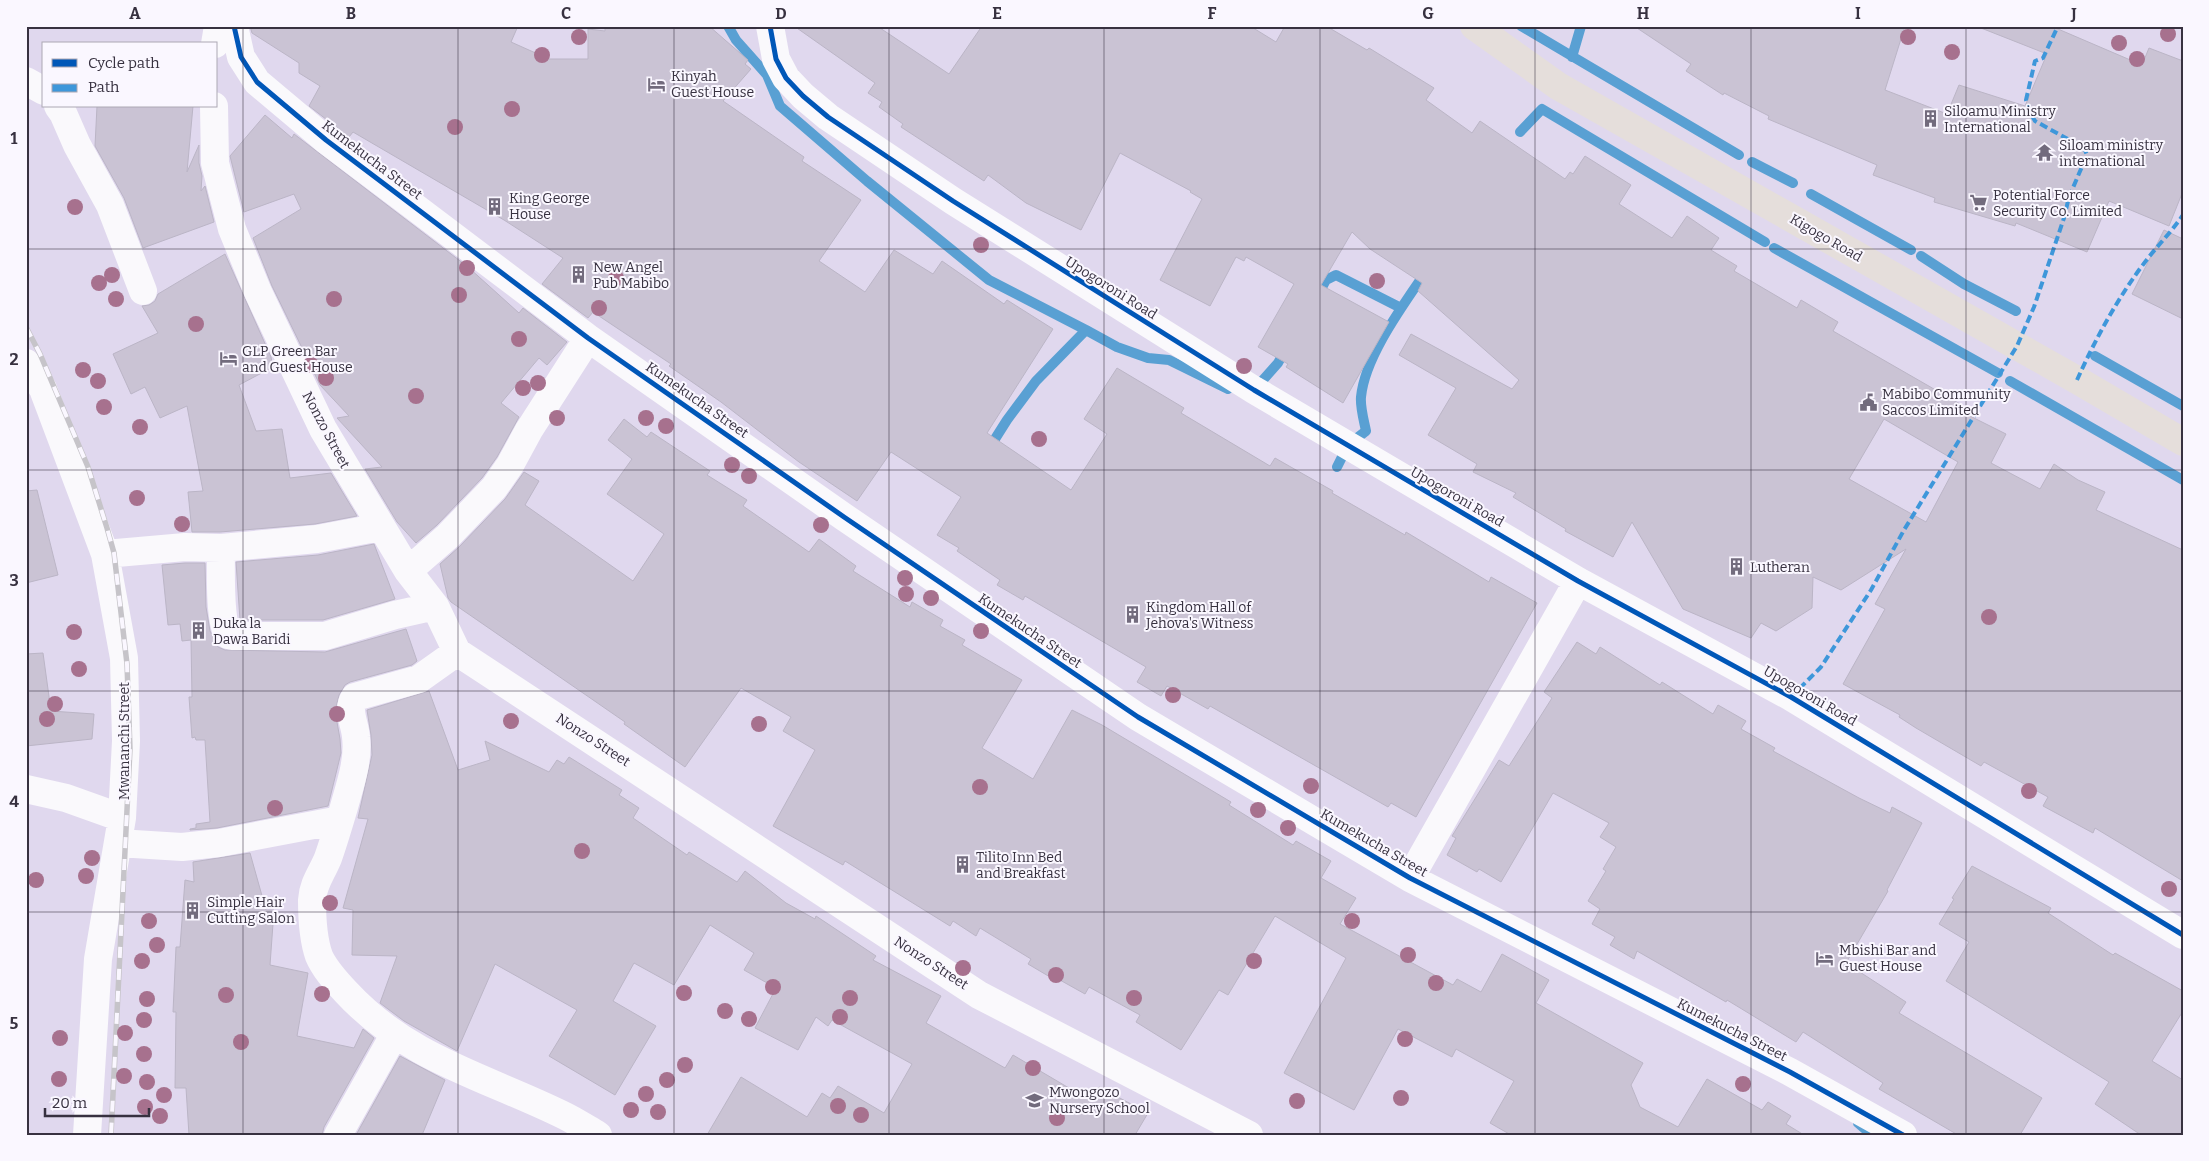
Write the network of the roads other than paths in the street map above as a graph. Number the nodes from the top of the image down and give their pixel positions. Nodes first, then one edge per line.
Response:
1 (218, 26) edge
2 (234, 26) edge
3 (770, 26) edge
4 (1474, 26) edge
5 (215, 42) edge
6 (26, 81) edge
7 (42, 90) edge
8 (60, 108) edge
9 (214, 108) edge
10 (142, 291) dead end
11 (588, 338) junction
12 (26, 363) edge
13 (2183, 442) edge
14 (381, 527) junction
15 (221, 548) junction
16 (105, 554) junction
17 (408, 572) junction
18 (1578, 581) junction
19 (435, 606) junction
20 (457, 652) junction
21 (26, 789) edge
22 (340, 820) junction
23 (120, 831) junction
24 (1410, 878) junction
25 (2183, 935) edge
26 (394, 1035) junction
27 (87, 1135) edge
28 (338, 1135) edge
29 (598, 1135) edge
30 (1249, 1135) edge
31 (1903, 1135) edge

1 - 5 street
2 - 11 street, Kumekucha Street
3 - 18 street, Upogoroni Road
4 - 13 main road, Kigogo Road
6 - 7 street
8 - 10 street
9 - 14 street, Nonzo Street
11 - 17 street
11 - 24 street, Kumekucha Street
12 - 16 street, Mwananchi Street
14 - 15 street
14 - 17 street, Nonzo Street
15 - 16 street
15 - 19 street
16 - 23 street, Mwananchi Street
17 - 19 street, Nonzo Street
18 - 24 street
18 - 25 street, Upogoroni Road
19 - 20 street, Nonzo Street
20 - 22 street
20 - 30 street, Nonzo Street
21 - 23 street
22 - 23 street
22 - 26 street
23 - 27 street, Mwananchi Street
24 - 31 street, Kumekucha Street
26 - 28 street
26 - 29 street

